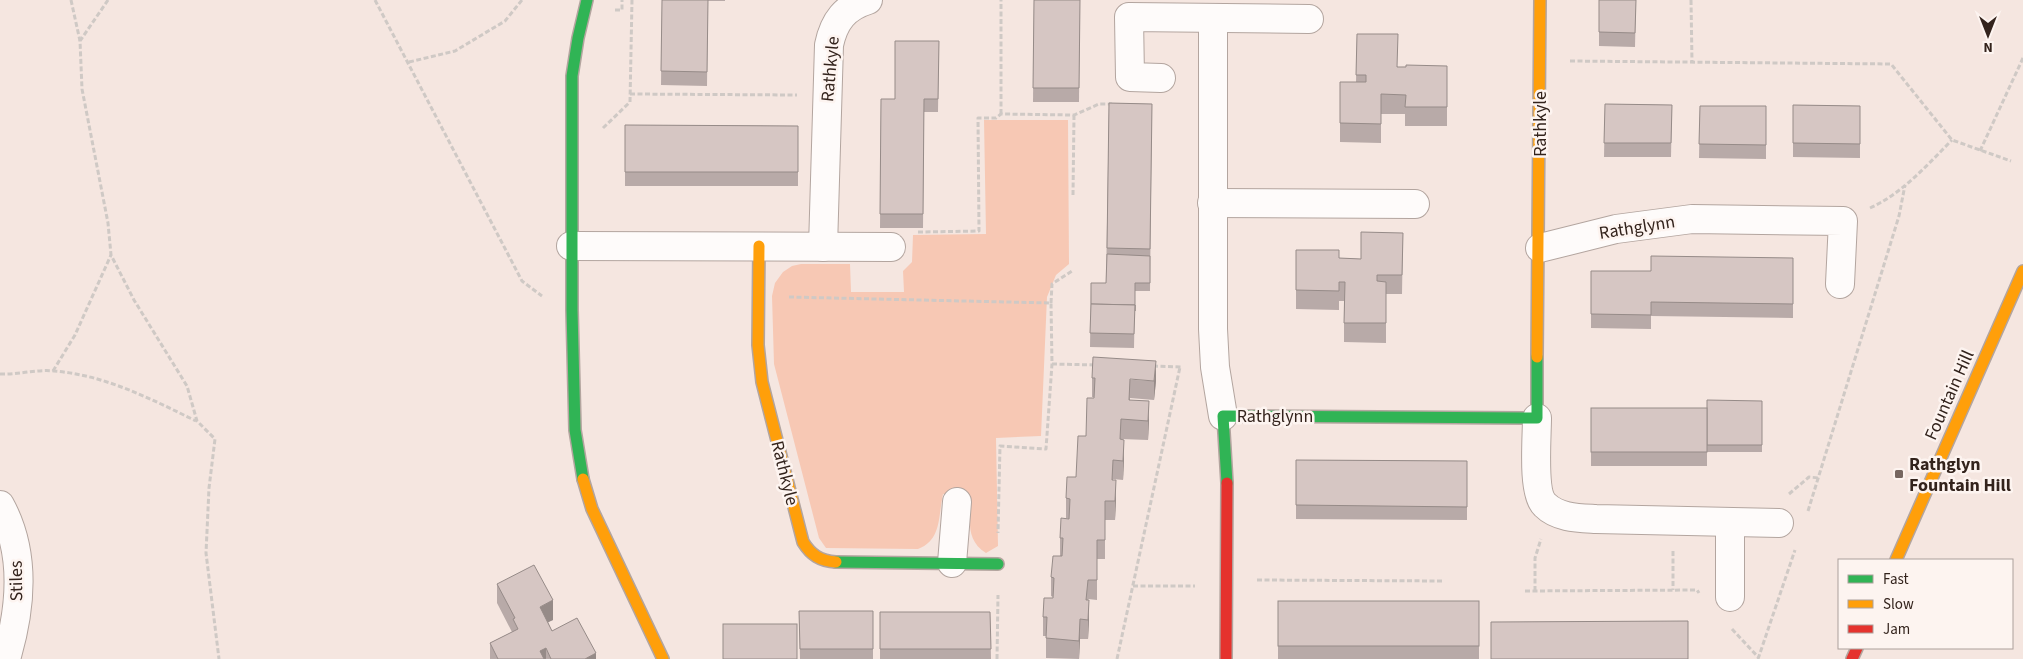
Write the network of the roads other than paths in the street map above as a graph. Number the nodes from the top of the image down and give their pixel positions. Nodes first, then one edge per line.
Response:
1 (587, 0) edge
2 (868, 0) edge
3 (1540, 0) edge
4 (1213, 18) junction
5 (1309, 19) dead end
6 (1161, 78) dead end
7 (1212, 203) junction
8 (1415, 204) dead end
9 (571, 246) junction
10 (760, 246) junction
11 (823, 247) junction
12 (891, 247) road end
13 (1540, 248) junction
14 (2023, 271) edge
15 (1840, 284) dead end
16 (1223, 416) junction
17 (1537, 418) junction
18 (957, 502) dead end
19 (0, 505) edge
20 (1730, 522) junction
21 (1779, 523) dead end
22 (1896, 559) edge
23 (952, 563) junction
24 (998, 564) road end
25 (1730, 597) dead end
26 (6, 659) edge
27 (663, 659) edge
28 (1226, 659) edge

1 - 9 street
2 - 11 street, Rathkyle
3 - 13 street, Rathkyle
4 - 5 street
4 - 6 street
4 - 7 street, Rathglynn
7 - 8 street
7 - 16 street, Rathglynn
9 - 10 street
9 - 27 street
10 - 11 street
10 - 23 street, Rathkyle
11 - 12 street
13 - 15 street, Rathglynn
13 - 17 street
14 - 22 street, Fountain Hill
16 - 17 street, Rathglynn
16 - 28 street, Rathglynn
17 - 20 street
18 - 23 street
19 - 26 street, Stiles
20 - 21 street
20 - 25 street
23 - 24 street, Rathkyle

